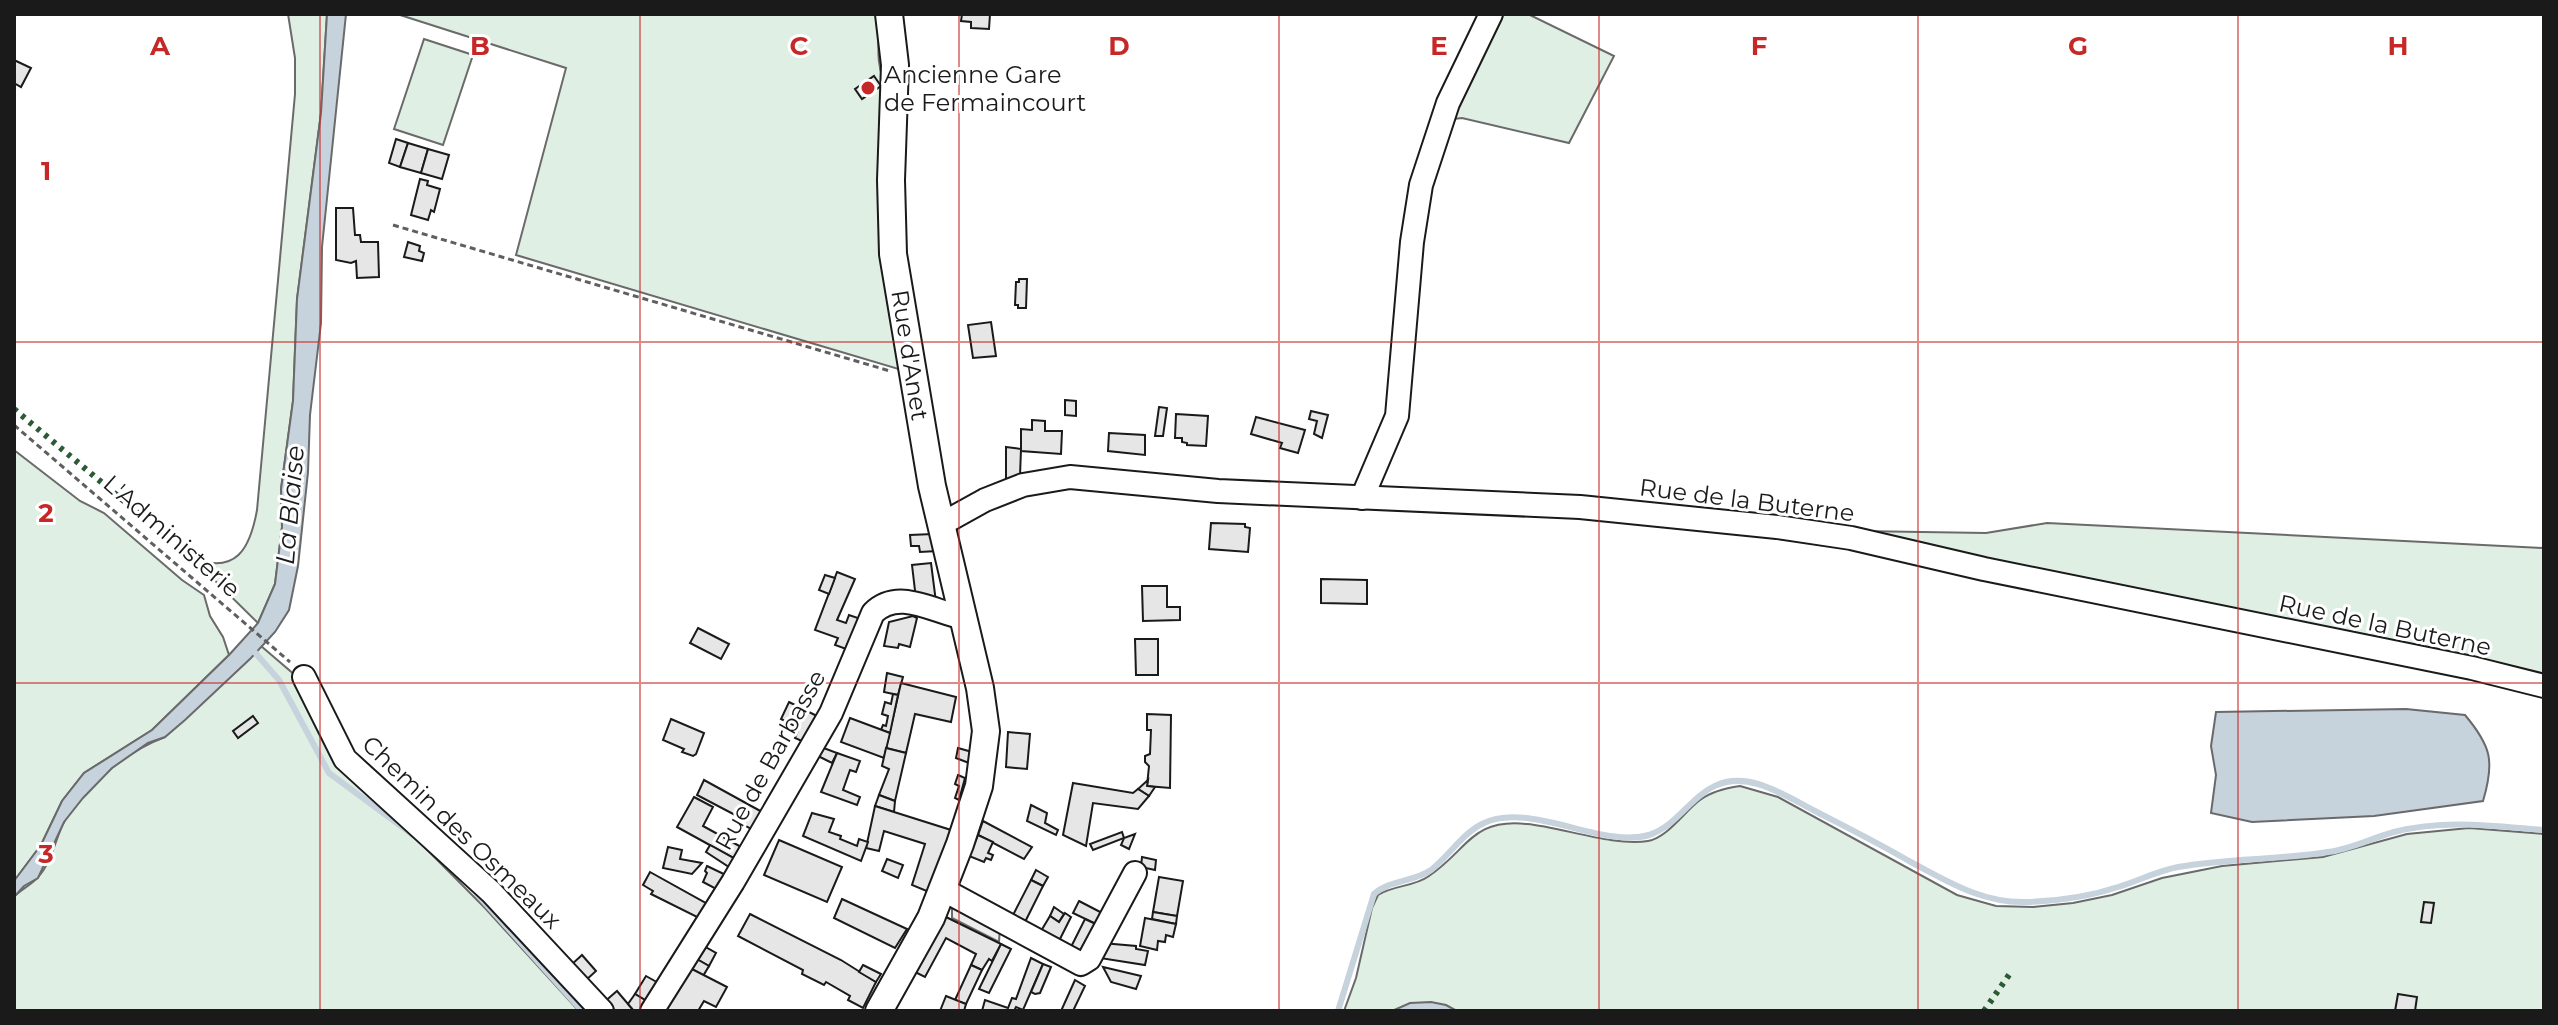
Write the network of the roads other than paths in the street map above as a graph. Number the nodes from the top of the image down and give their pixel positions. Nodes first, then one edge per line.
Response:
1 (889, 14) edge
2 (1491, 14) edge
3 (893, 127) junction
4 (1362, 498) junction
5 (945, 522) junction
6 (965, 618) junction
7 (304, 677) road end
8 (2544, 686) edge
9 (1135, 873) dead end
10 (942, 889) junction
11 (602, 1011) edge
12 (652, 1011) edge
13 (879, 1011) edge

1 - 3 main road, Rue d'Anet
2 - 4 street
3 - 5 main road, Rue d'Anet
3 - 5 main road, Rue d'Anet
4 - 5 street, Rue de la Buterne
4 - 8 street, Rue de la Buterne
5 - 6 main road, Rue d'Anet
6 - 10 main road, Rue d'Anet
6 - 12 street, Rue de Barbasse
7 - 11 street, Chemin des Osmeaux
9 - 10 street
10 - 13 main road, Rue d'Anet

